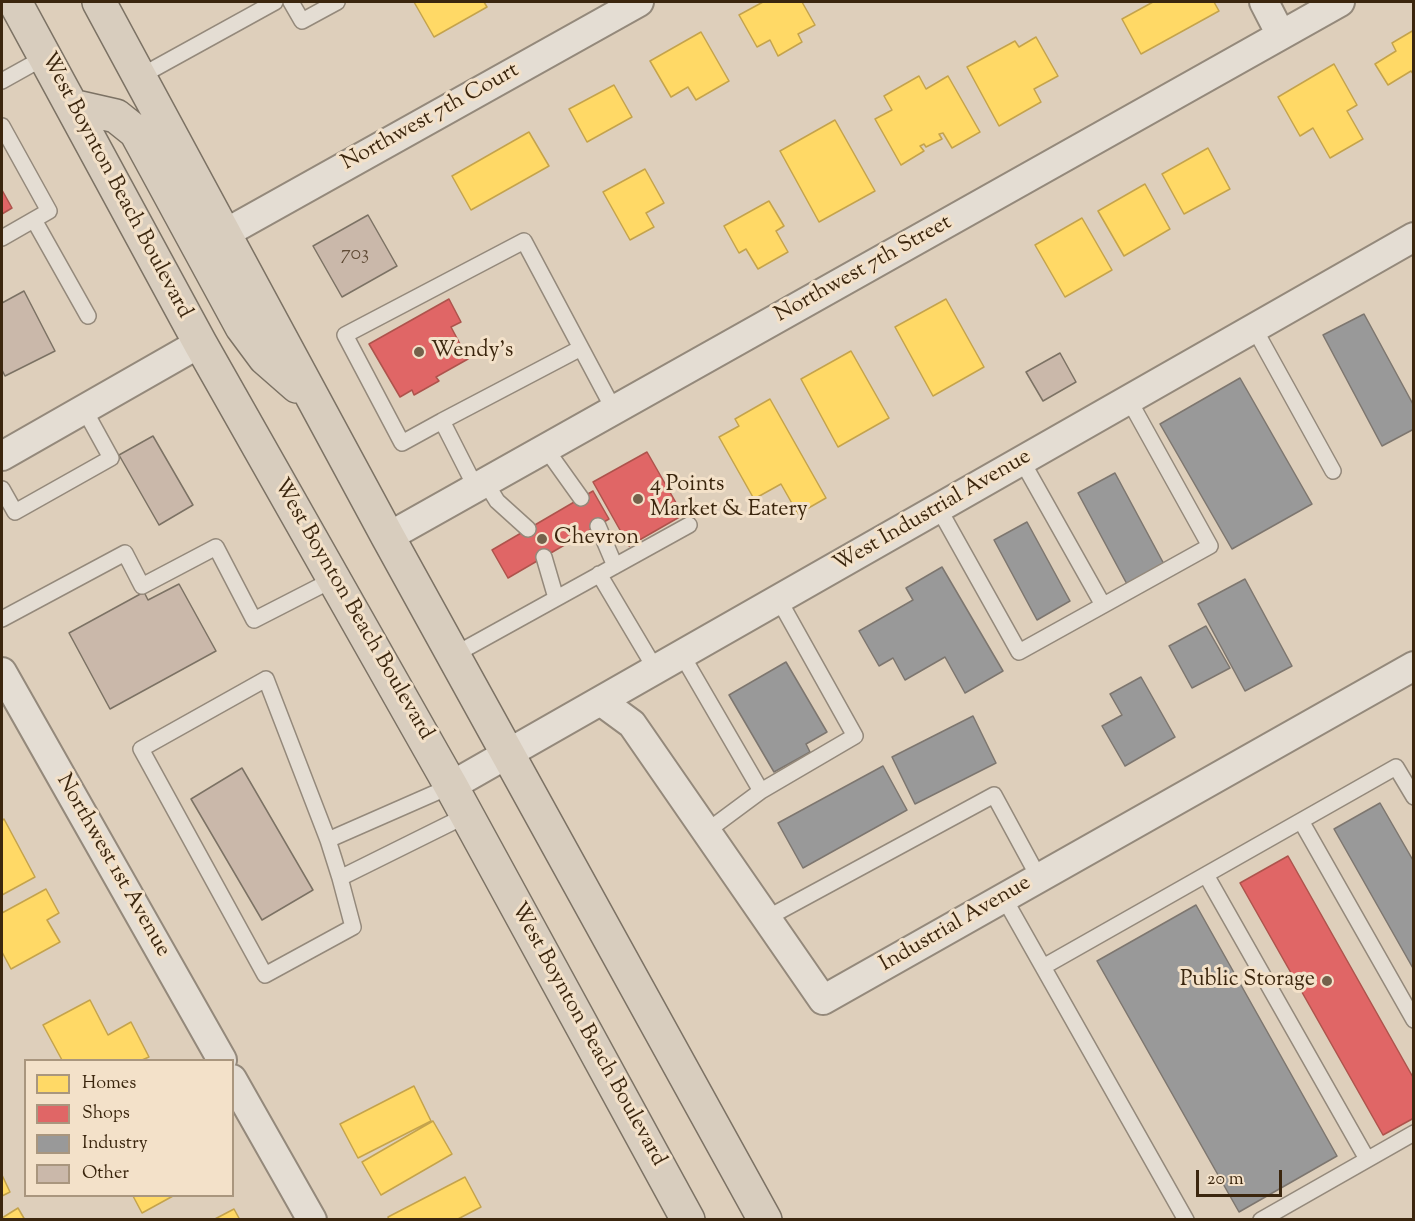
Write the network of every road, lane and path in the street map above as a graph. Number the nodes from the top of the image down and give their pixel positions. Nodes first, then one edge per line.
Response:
1 (15, 2) edge
2 (99, 2) edge
3 (274, 2) edge
4 (291, 2) edge
5 (337, 2) edge
6 (639, 2) edge
7 (1264, 2) edge
8 (1340, 2) edge
9 (1281, 35) junction
10 (45, 57) junction
11 (139, 77) junction
12 (2, 81) edge
13 (72, 106) junction
14 (2, 126) edge
15 (34, 220) junction
16 (224, 234) junction
17 (1413, 237) edge
18 (2, 238) edge
19 (88, 316) dead end
20 (1254, 328) junction
21 (200, 343) junction
22 (581, 348) junction
23 (1129, 400) junction
24 (314, 401) junction
25 (84, 409) junction
26 (614, 410) junction
27 (442, 421) junction
28 (546, 449) junction
29 (2, 456) edge
30 (1022, 461) junction
31 (1333, 471) dead end
32 (481, 485) junction
33 (2, 489) edge
34 (581, 498) dead end
35 (939, 508) junction
36 (689, 525) dead end
37 (598, 526) dead end
38 (528, 529) dead end
39 (388, 537) junction
40 (544, 557) dead end
41 (615, 566) junction
42 (599, 574) junction
43 (334, 579) junction
44 (556, 598) junction
45 (780, 600) junction
46 (1103, 605) junction
47 (2, 619) edge
48 (454, 655) junction
49 (682, 655) junction
50 (1413, 666) edge
51 (656, 670) junction
52 (2, 672) edge
53 (602, 702) junction
54 (508, 755) junction
55 (451, 786) junction
56 (761, 791) junction
57 (1413, 797) edge
58 (467, 815) junction
59 (1301, 821) junction
60 (707, 831) junction
61 (328, 840) junction
62 (1206, 875) junction
63 (340, 878) junction
64 (1039, 878) junction
65 (1004, 898) junction
66 (767, 918) junction
67 (1043, 967) junction
68 (1413, 1020) edge
69 (221, 1059) edge
70 (234, 1083) edge
71 (1413, 1133) edge
72 (1367, 1159) junction
73 (312, 1220) edge
74 (688, 1220) edge
75 (765, 1220) edge
76 (1186, 1220) edge
77 (1261, 1220) edge

1 - 10 main road, West Boynton Beach Boulevard
2 - 11 main road
3 - 11 lane
4 - 5 lane
6 - 16 street, Northwest 7th Court
7 - 9 street
8 - 9 street, Northwest 7th Street
9 - 26 street, Northwest 7th Street
10 - 12 lane
10 - 13 main road, West Boynton Beach Boulevard
11 - 16 main road
13 - 21 main road, West Boynton Beach Boulevard
13 - 24 main road
14 - 15 lane
15 - 18 lane
15 - 19 lane
16 - 24 main road
17 - 20 street, West Industrial Avenue
20 - 23 street, West Industrial Avenue
20 - 31 lane
21 - 25 street
21 - 43 main road, West Boynton Beach Boulevard
22 - 26 lane
22 - 27 lane
22 - 27 lane
23 - 30 street, West Industrial Avenue
23 - 46 lane
24 - 39 main road
25 - 29 street
25 - 33 lane
26 - 28 street, Northwest 7th Street
27 - 32 lane
28 - 32 street, Northwest 7th Street
28 - 34 lane
30 - 35 street, West Industrial Avenue
30 - 46 lane
32 - 38 lane
32 - 39 street, Northwest 7th Street
35 - 45 street, West Industrial Avenue
35 - 46 lane
36 - 41 lane
37 - 41 lane
39 - 48 main road
40 - 44 lane
41 - 42 lane
42 - 44 lane
42 - 51 lane
43 - 47 lane
43 - 55 main road, West Boynton Beach Boulevard
44 - 48 lane
45 - 49 street, West Industrial Avenue
45 - 56 lane
48 - 54 main road
49 - 51 street, West Industrial Avenue
49 - 56 lane
50 - 64 street, Industrial Avenue
51 - 53 street, West Industrial Avenue
52 - 69 street, Northwest 1st Avenue
53 - 54 street, West Industrial Avenue
53 - 60 street, Industrial Avenue
54 - 55 street, West Industrial Avenue
54 - 75 main road
55 - 58 main road, West Boynton Beach Boulevard
55 - 61 lane
56 - 60 lane
57 - 59 lane
58 - 63 lane
58 - 74 main road, West Boynton Beach Boulevard
59 - 62 lane
59 - 68 lane
60 - 66 street, Industrial Avenue
61 - 63 lane
61 - 63 lane
62 - 67 lane
62 - 72 lane
64 - 65 street, Industrial Avenue
64 - 66 lane
65 - 66 street, Industrial Avenue
65 - 67 lane
67 - 76 lane
70 - 73 street
71 - 72 lane
72 - 77 lane

